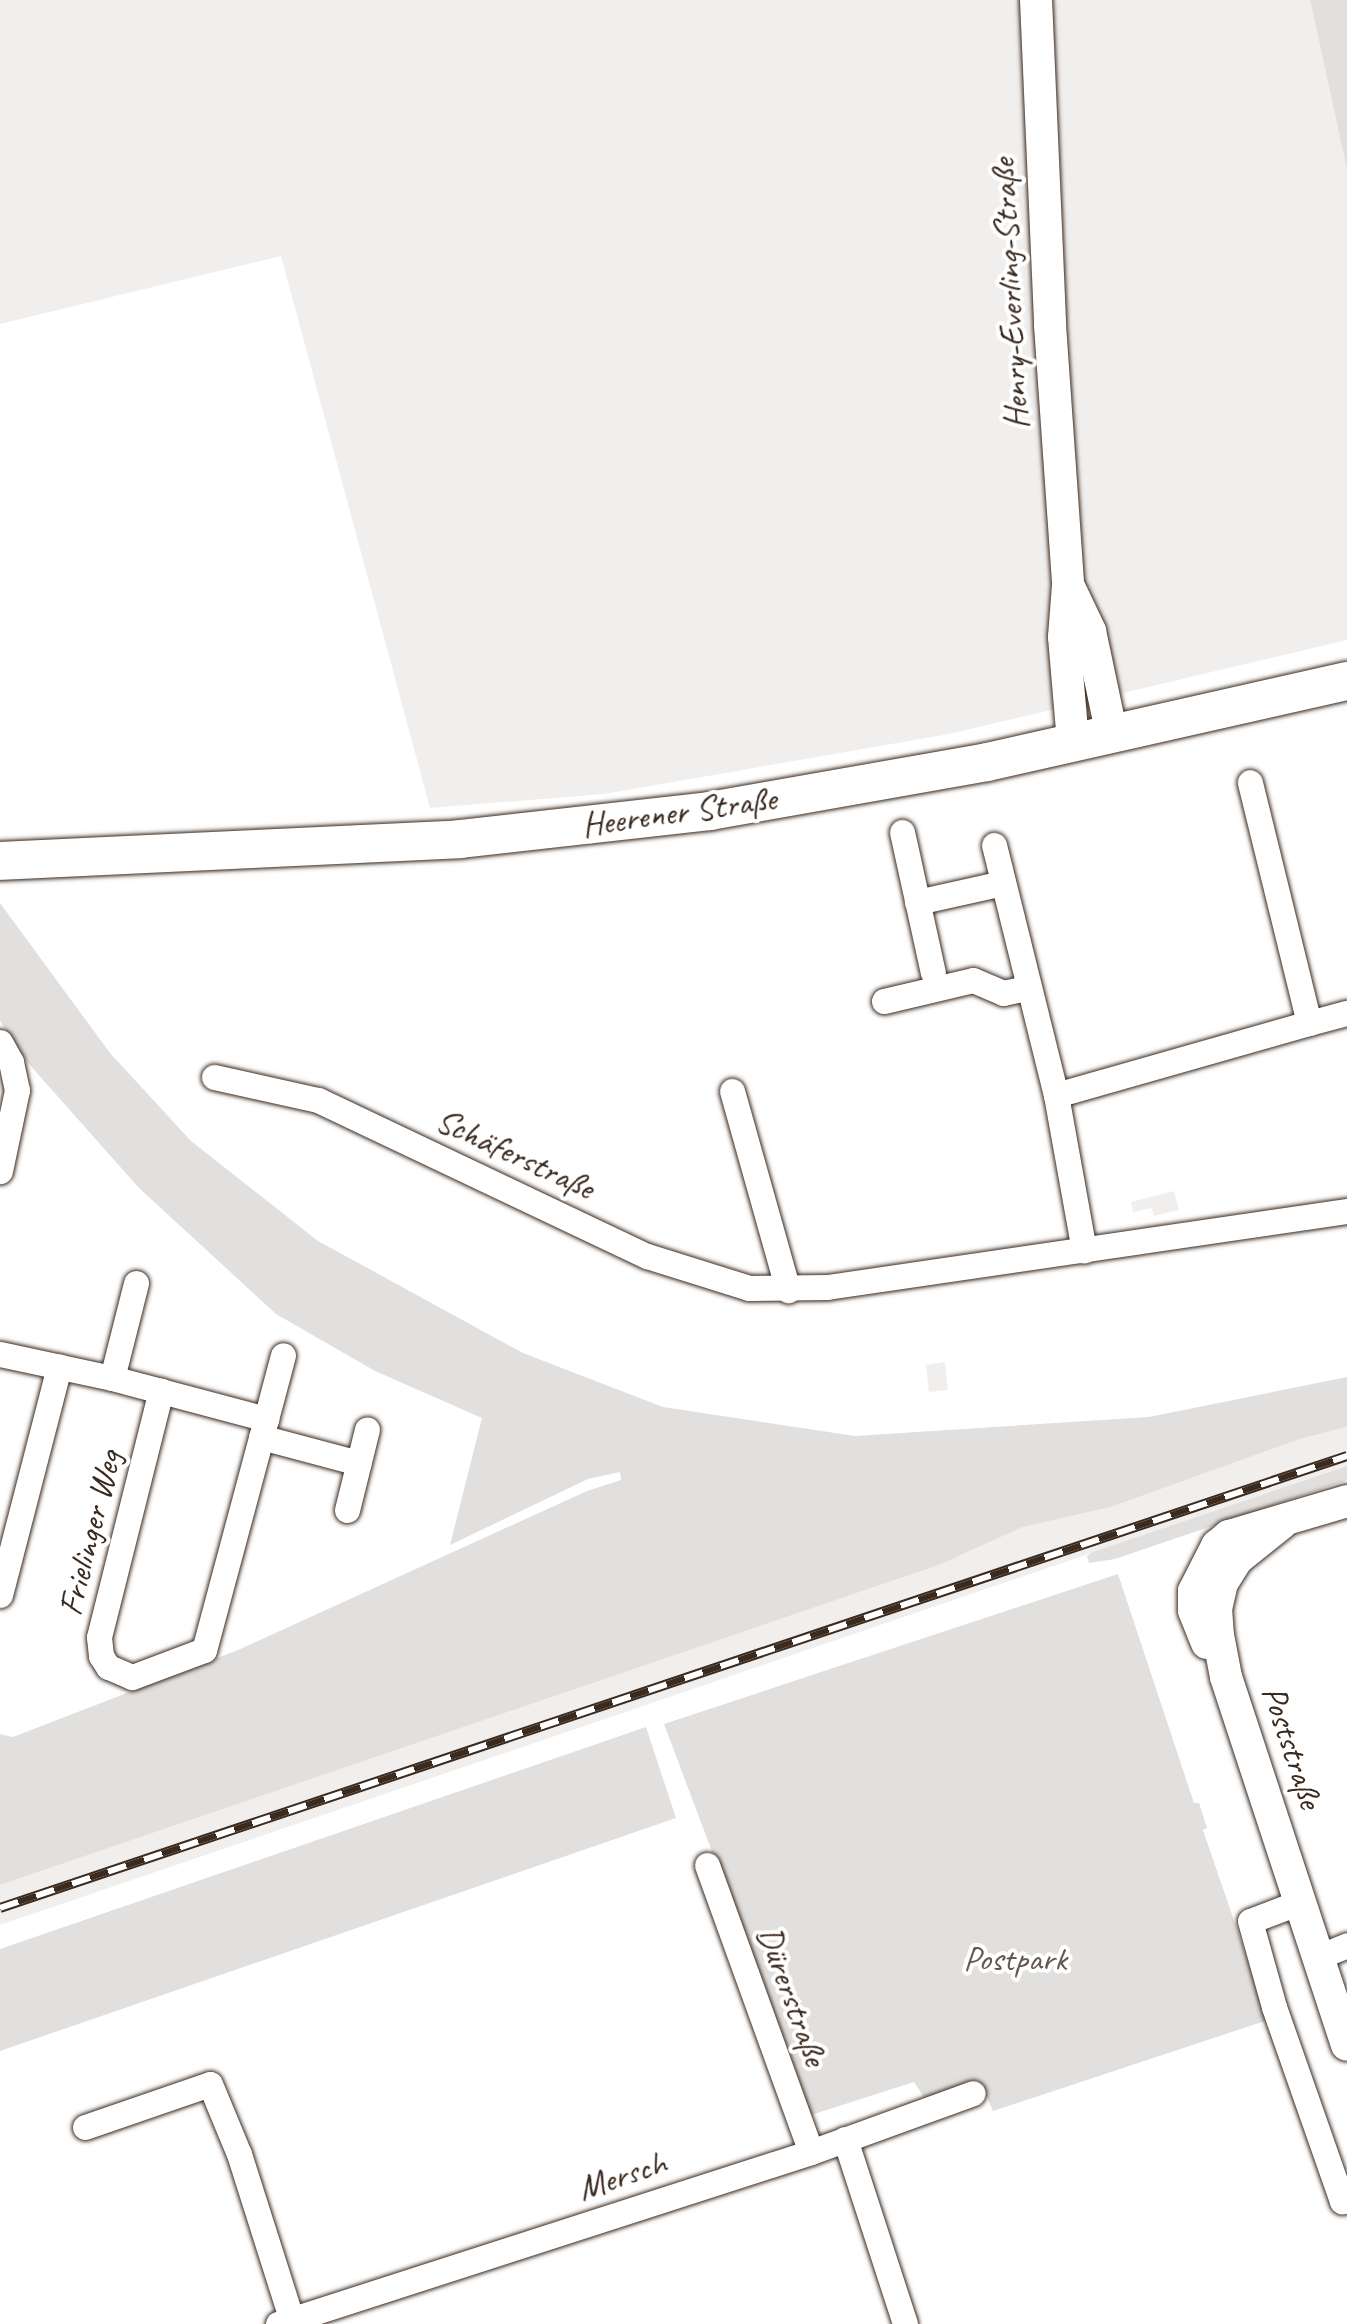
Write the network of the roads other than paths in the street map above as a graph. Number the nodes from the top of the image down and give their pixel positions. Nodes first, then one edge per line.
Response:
1 (1036, 0) edge
2 (1068, 585) junction
3 (1347, 681) edge
4 (1112, 735) junction
5 (1073, 743) junction
6 (1250, 782) dead end
7 (902, 832) dead end
8 (994, 845) dead end
9 (0, 860) edge
10 (1003, 883) junction
11 (917, 902) junction
12 (932, 973) dead end
13 (1027, 988) junction
14 (884, 1001) dead end
15 (1347, 1014) edge
16 (1309, 1023) junction
17 (0, 1042) edge
18 (214, 1077) dead end
19 (732, 1091) dead end
20 (1056, 1095) junction
21 (0, 1171) edge
22 (1347, 1211) edge
23 (1084, 1250) junction
24 (136, 1283) dead end
25 (788, 1290) junction
26 (0, 1354) edge
27 (283, 1355) dead end
28 (58, 1368) junction
29 (112, 1378) junction
30 (161, 1391) junction
31 (263, 1428) junction
32 (367, 1429) dead end
33 (359, 1463) junction
34 (1347, 1500) edge
35 (347, 1510) dead end
36 (0, 1594) edge
37 (707, 1864) dead end
38 (1300, 1902) junction
39 (1333, 1951) edge
40 (1347, 2045) edge
41 (973, 2093) dead end
42 (85, 2126) dead end
43 (845, 2139) junction
44 (811, 2152) junction
45 (1347, 2200) edge
46 (288, 2322) edge
47 (905, 2324) edge

1 - 2 street, Henry-Everling-Straße
2 - 4 street, Henry-Everling-Straße
2 - 5 street, Henry-Everling-Straße
3 - 4 main road, Heerener Straße
4 - 5 main road, Heerener Straße
5 - 9 main road, Heerener Straße
6 - 16 street
7 - 11 street
8 - 10 street
10 - 11 street
10 - 13 street
11 - 12 street
13 - 14 street
13 - 20 street
15 - 16 street
16 - 20 street
17 - 21 street
18 - 25 street, Schäferstraße
19 - 25 street
20 - 23 street
22 - 23 street, Schäferstraße
23 - 25 street, Schäferstraße
24 - 29 street
26 - 28 street
27 - 31 street, Frielinger Weg
28 - 29 street
28 - 36 street, Frielinger Weg
29 - 30 street
30 - 31 street
30 - 31 street, Frielinger Weg
31 - 33 street
32 - 33 street
33 - 35 street
34 - 38 street, Poststraße
37 - 44 street, Dürerstraße
38 - 39 street, Poststraße
38 - 45 street
39 - 40 street, Poststraße
41 - 43 street, Mersch
42 - 46 street, Mersch
43 - 44 street, Mersch
43 - 47 street
44 - 46 street, Mersch

